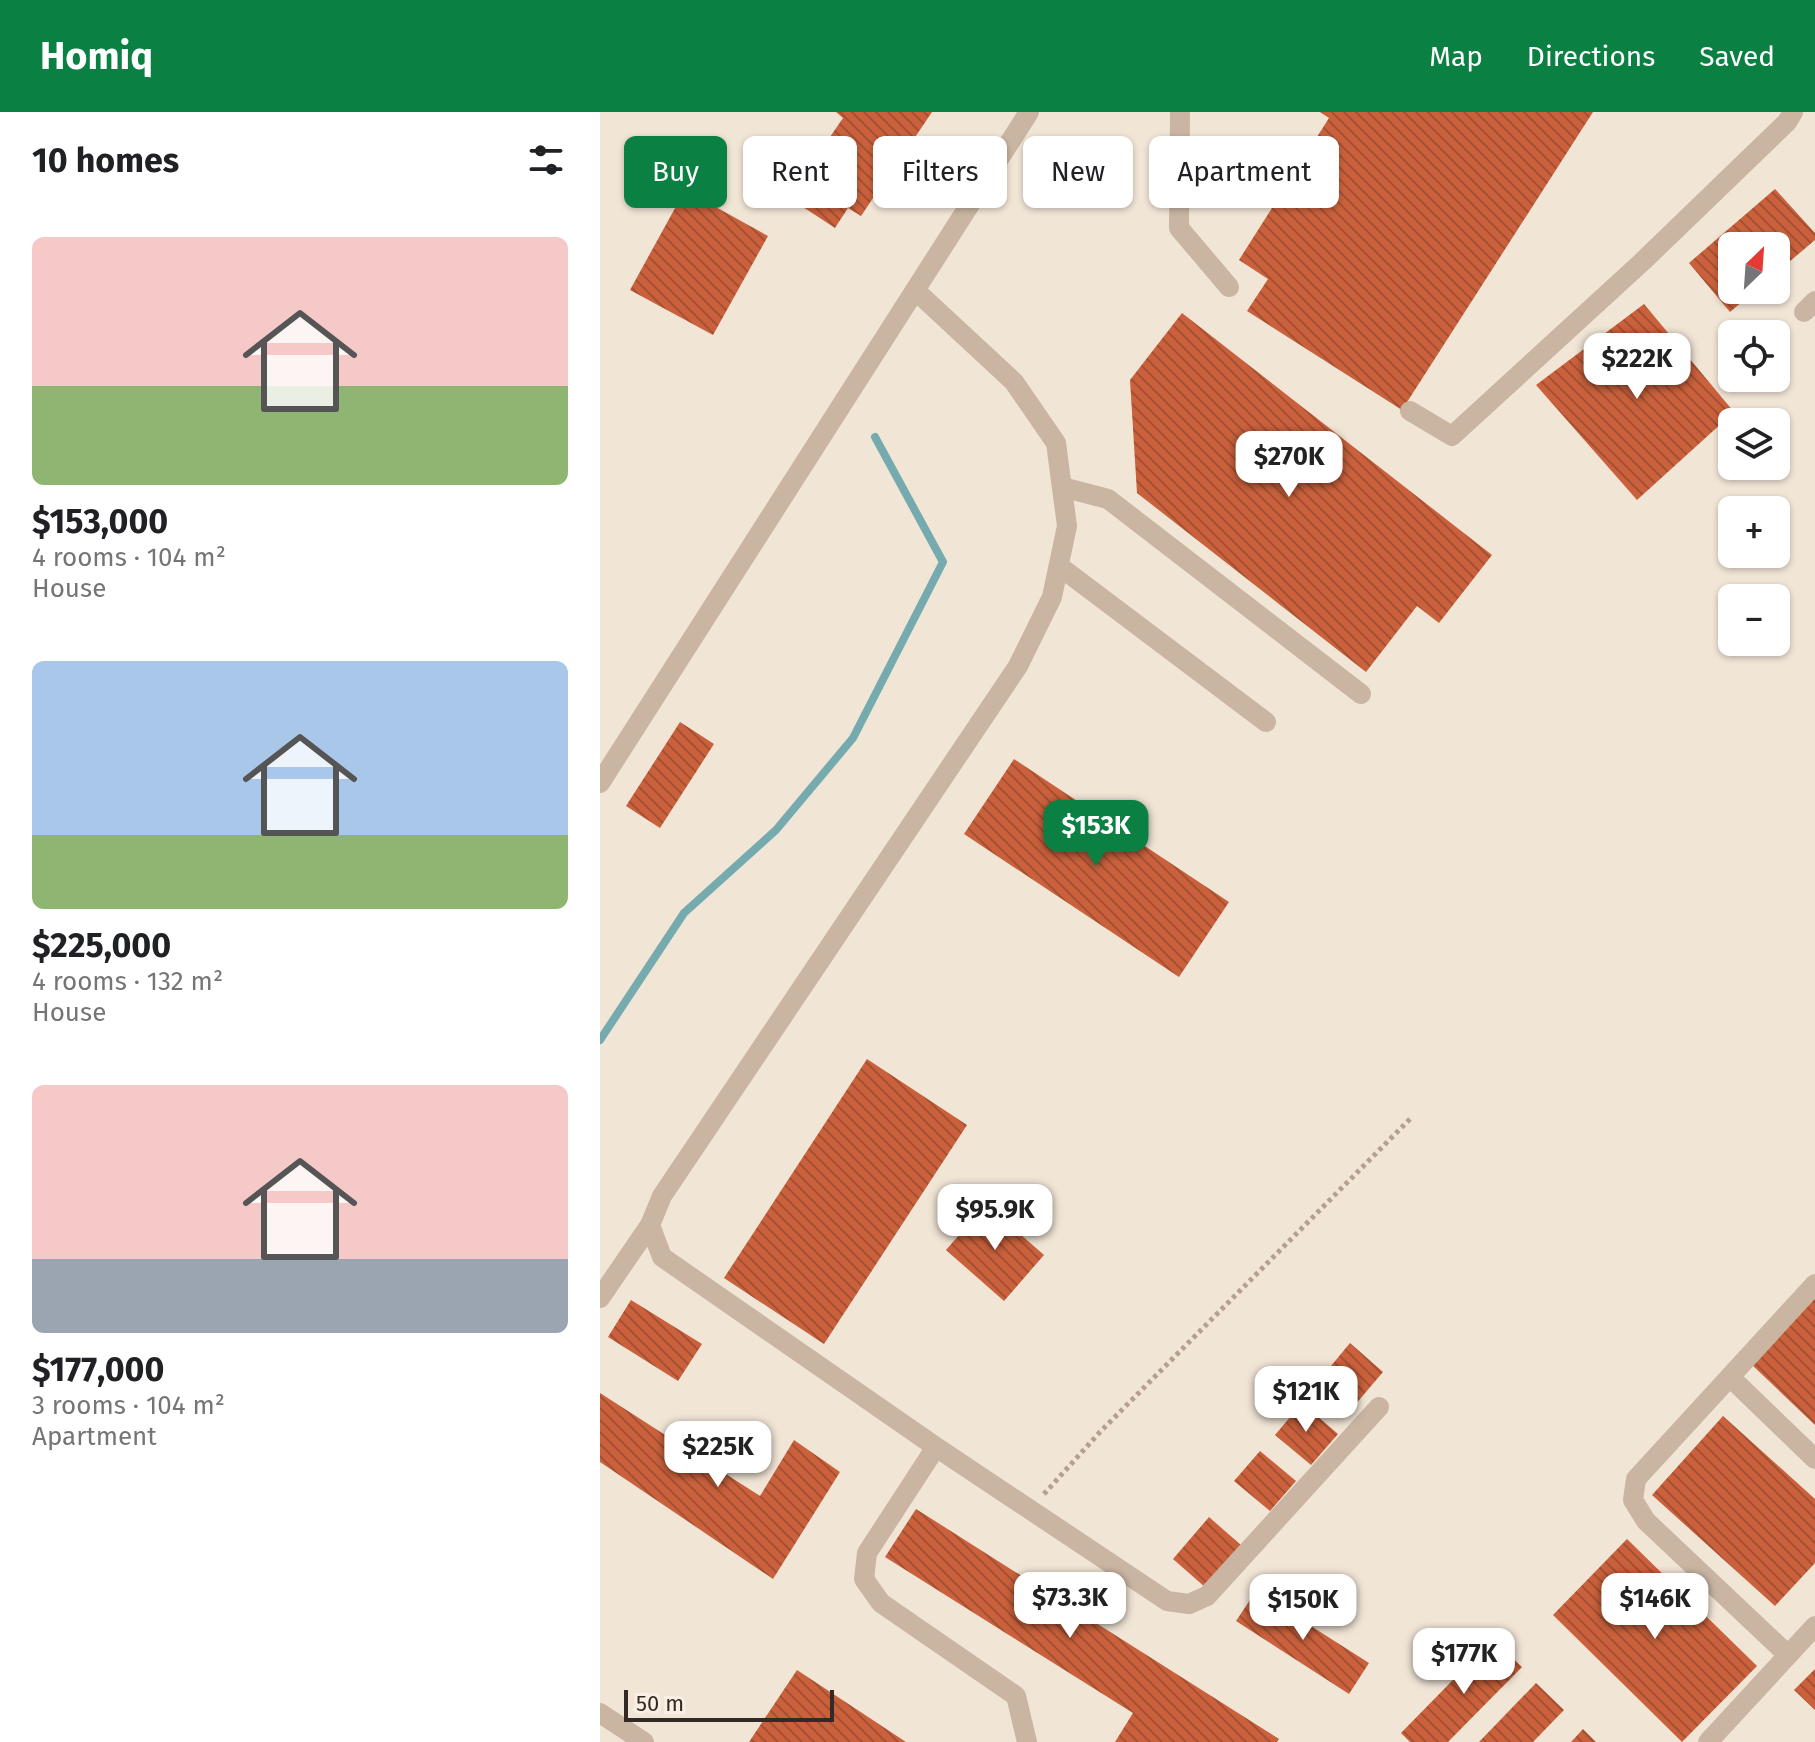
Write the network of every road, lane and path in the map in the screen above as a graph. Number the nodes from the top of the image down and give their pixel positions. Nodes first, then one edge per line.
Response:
1 (1029, 112) edge
2 (1180, 112) edge
3 (1793, 112) edge
4 (1229, 287) dead end
5 (916, 291) junction
6 (1410, 411) dead end
7 (1062, 487) junction
8 (1059, 566) junction
9 (1361, 694) dead end
10 (1266, 722) dead end
11 (600, 783) edge
12 (1412, 1117) dead end
13 (650, 1225) junction
14 (1815, 1284) edge
15 (600, 1298) edge
16 (1730, 1377) junction
17 (1379, 1407) dead end
18 (936, 1447) junction
19 (1815, 1459) edge
20 (1028, 1508) junction
21 (1815, 1626) edge
22 (1788, 1655) junction
23 (600, 1713) edge
24 (644, 1742) edge
25 (1027, 1742) edge
26 (1708, 1742) edge

1 - 5 street
2 - 4 street
3 - 6 street
5 - 7 street
5 - 11 street
7 - 8 street
7 - 9 street
8 - 10 street
8 - 13 street
12 - 20 path
13 - 15 street
13 - 18 street
14 - 16 street
16 - 19 street
16 - 22 street
17 - 20 street
18 - 20 street
18 - 25 street
21 - 22 street
22 - 26 street
23 - 24 street

